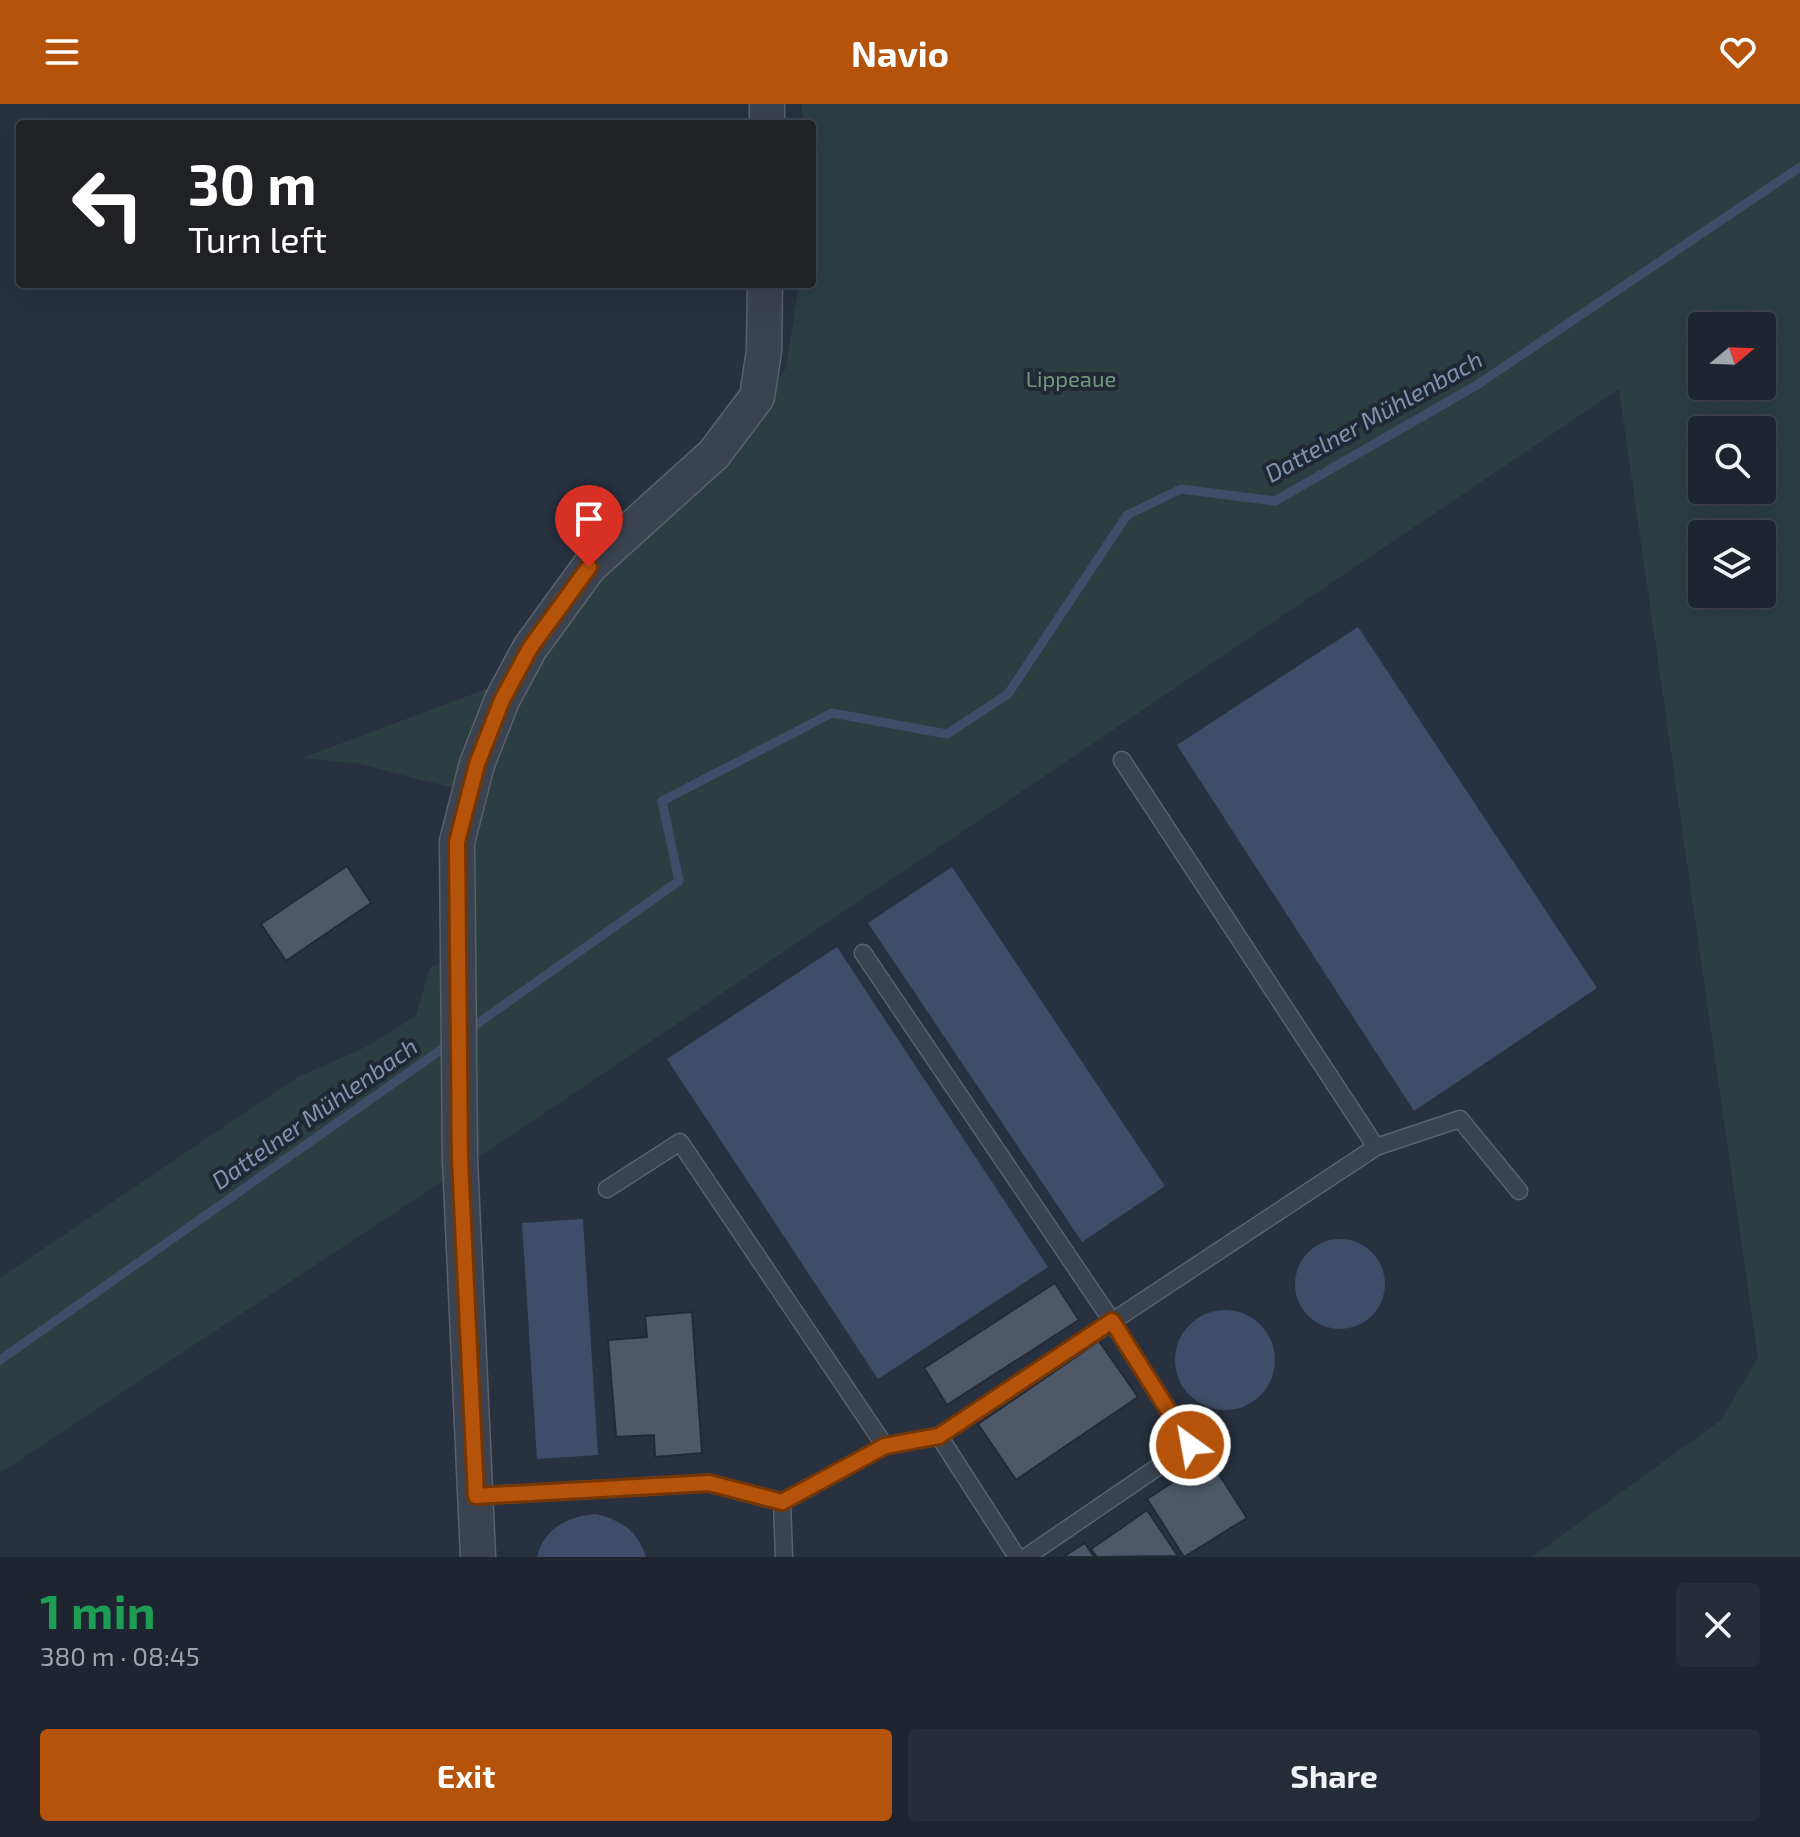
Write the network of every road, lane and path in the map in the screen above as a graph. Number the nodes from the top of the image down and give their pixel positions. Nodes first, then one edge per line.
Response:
1 (765, 288) edge
2 (1122, 760) dead end
3 (863, 953) dead end
4 (1376, 1147) junction
5 (607, 1189) dead end
6 (1519, 1191) dead end
7 (1112, 1321) junction
8 (939, 1436) junction
9 (885, 1446) junction
10 (476, 1496) junction
11 (782, 1502) junction
12 (478, 1557) edge
13 (784, 1557) edge
14 (1017, 1557) edge
15 (1026, 1557) edge

1 - 10 street
2 - 4 lane
3 - 7 lane
4 - 6 lane
4 - 7 lane
5 - 9 lane
7 - 8 lane
7 - 15 lane
8 - 9 lane
8 - 14 lane
9 - 11 lane
10 - 11 lane
10 - 12 street
11 - 13 lane

